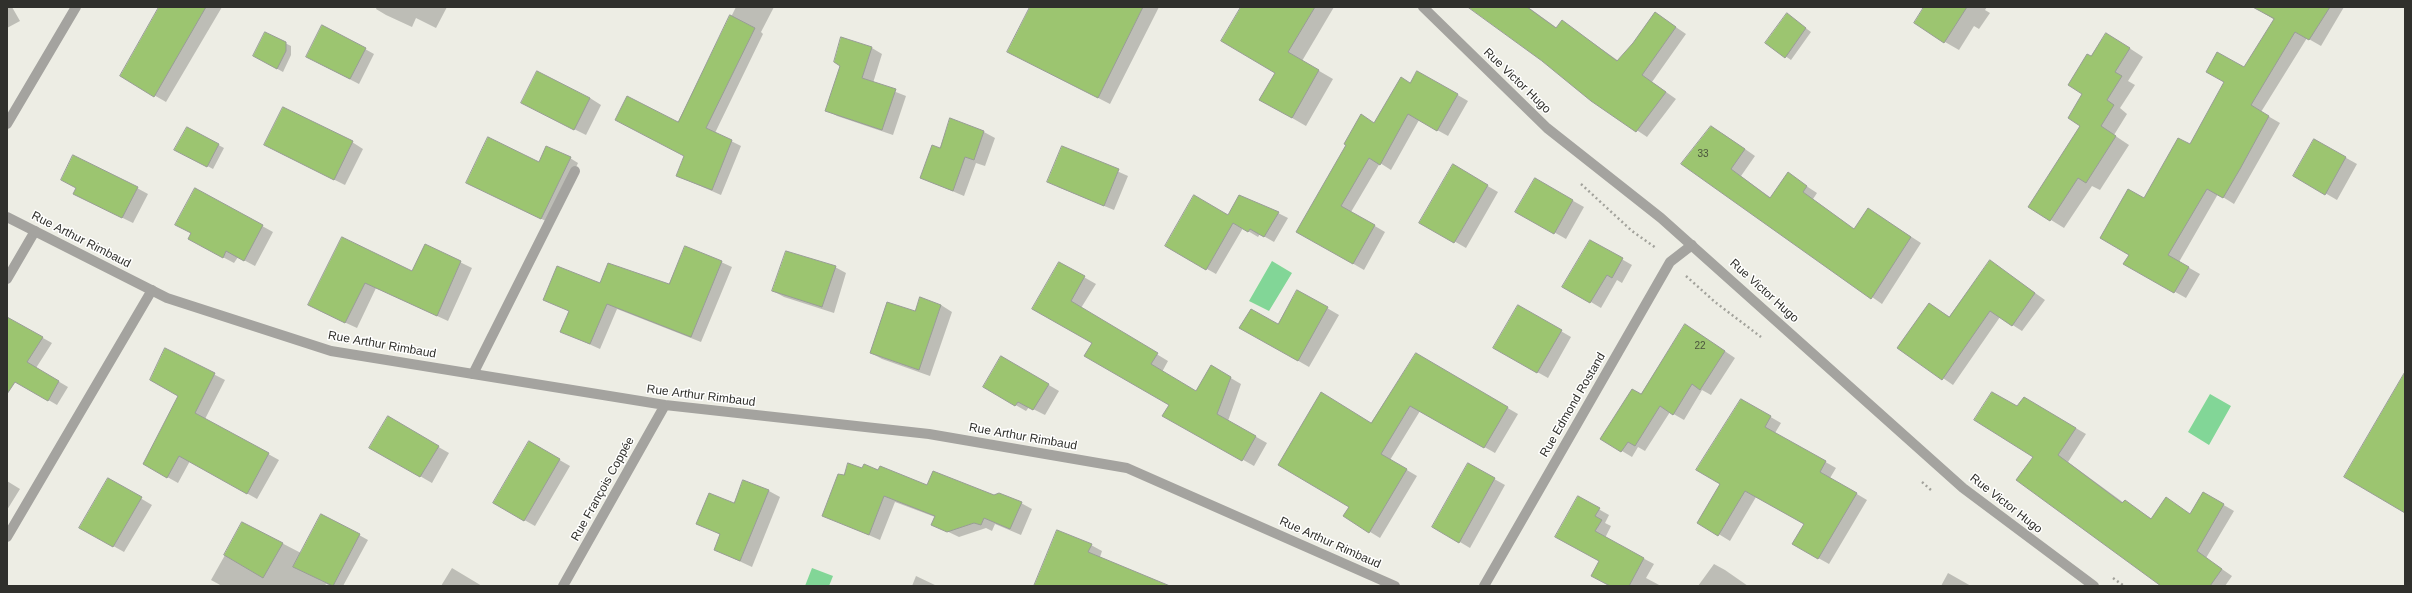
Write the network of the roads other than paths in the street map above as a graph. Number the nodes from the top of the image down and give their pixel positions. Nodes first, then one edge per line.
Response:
1 (76, 7) edge
2 (1423, 7) edge
3 (7, 124) edge
4 (575, 171) dead end
5 (7, 218) edge
6 (35, 231) junction
7 (1692, 245) junction
8 (7, 279) edge
9 (152, 290) junction
10 (473, 374) junction
11 (665, 405) junction
12 (7, 537) edge
13 (563, 586) edge
14 (1395, 586) edge
15 (1484, 586) edge
16 (2094, 586) edge

1 - 3 street
2 - 7 street, Rue Victor Hugo
4 - 10 street
5 - 6 street, Rue Arthur Rimbaud
6 - 8 street
6 - 9 street, Rue Arthur Rimbaud
7 - 15 street, Rue Edmond Rostand
7 - 16 street, Rue Victor Hugo
9 - 10 street, Rue Arthur Rimbaud
9 - 12 street
10 - 11 street, Rue Arthur Rimbaud
11 - 13 street, Rue François Coppée
11 - 14 street, Rue Arthur Rimbaud

